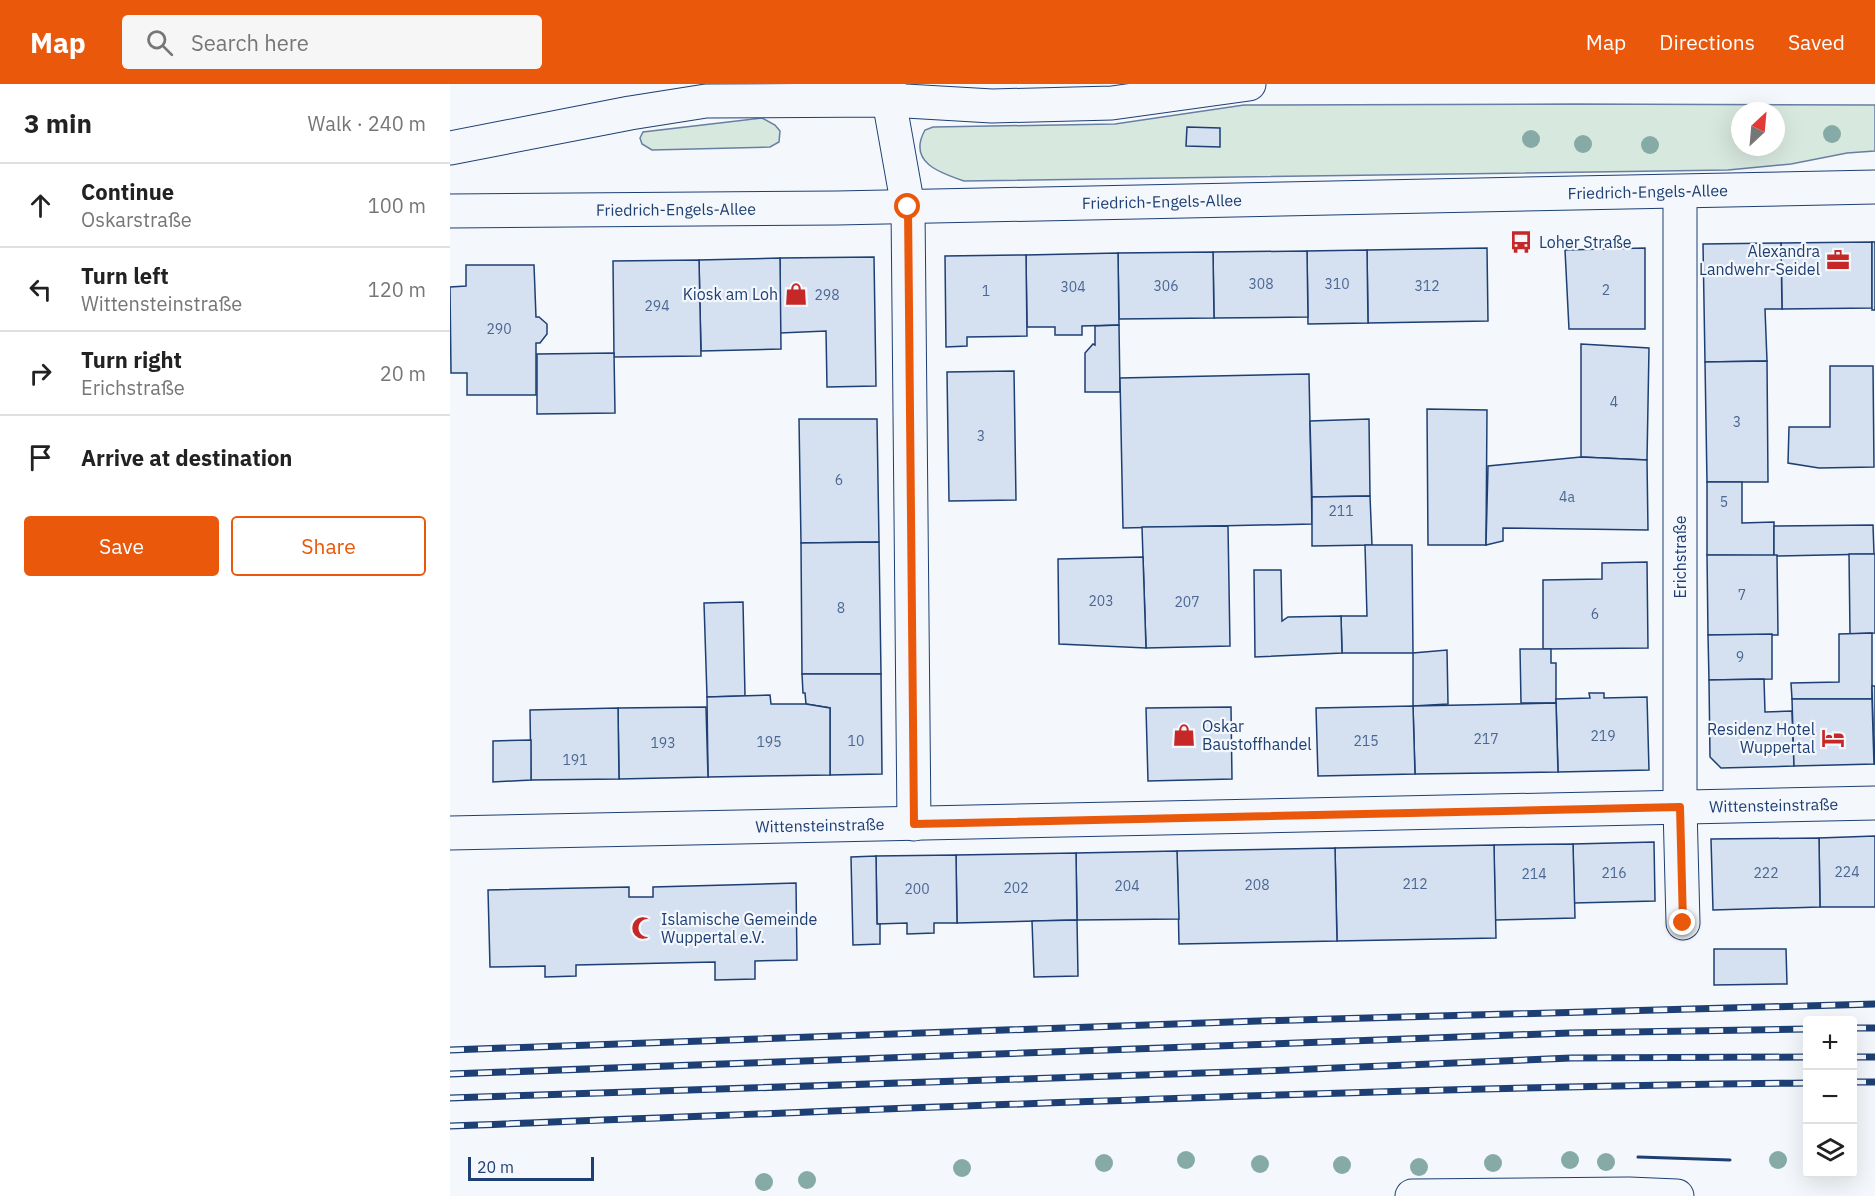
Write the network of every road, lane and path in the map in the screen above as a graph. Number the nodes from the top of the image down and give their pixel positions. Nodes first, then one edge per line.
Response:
1 (1249, 84) edge
2 (889, 92) edge
3 (450, 148) edge
4 (1875, 187) edge
5 (1680, 192) junction
6 (908, 207) junction
7 (450, 211) edge
8 (1875, 803) edge
9 (1680, 807) junction
10 (914, 824) junction
11 (450, 833) edge
12 (1683, 923) dead end
13 (1413, 1196) edge
14 (1665, 1196) edge
15 (1677, 1196) edge

1 - 2 street
2 - 3 street
2 - 6 street
4 - 5 street, Friedrich-Engels-Allee
5 - 6 street, Friedrich-Engels-Allee
5 - 9 street, Erichstraße
6 - 7 street, Friedrich-Engels-Allee
6 - 10 street
8 - 9 street, Wittensteinstraße
9 - 10 street, Wittensteinstraße
9 - 12 street, Erichstraße
10 - 11 street, Wittensteinstraße
13 - 14 street
14 - 15 street

